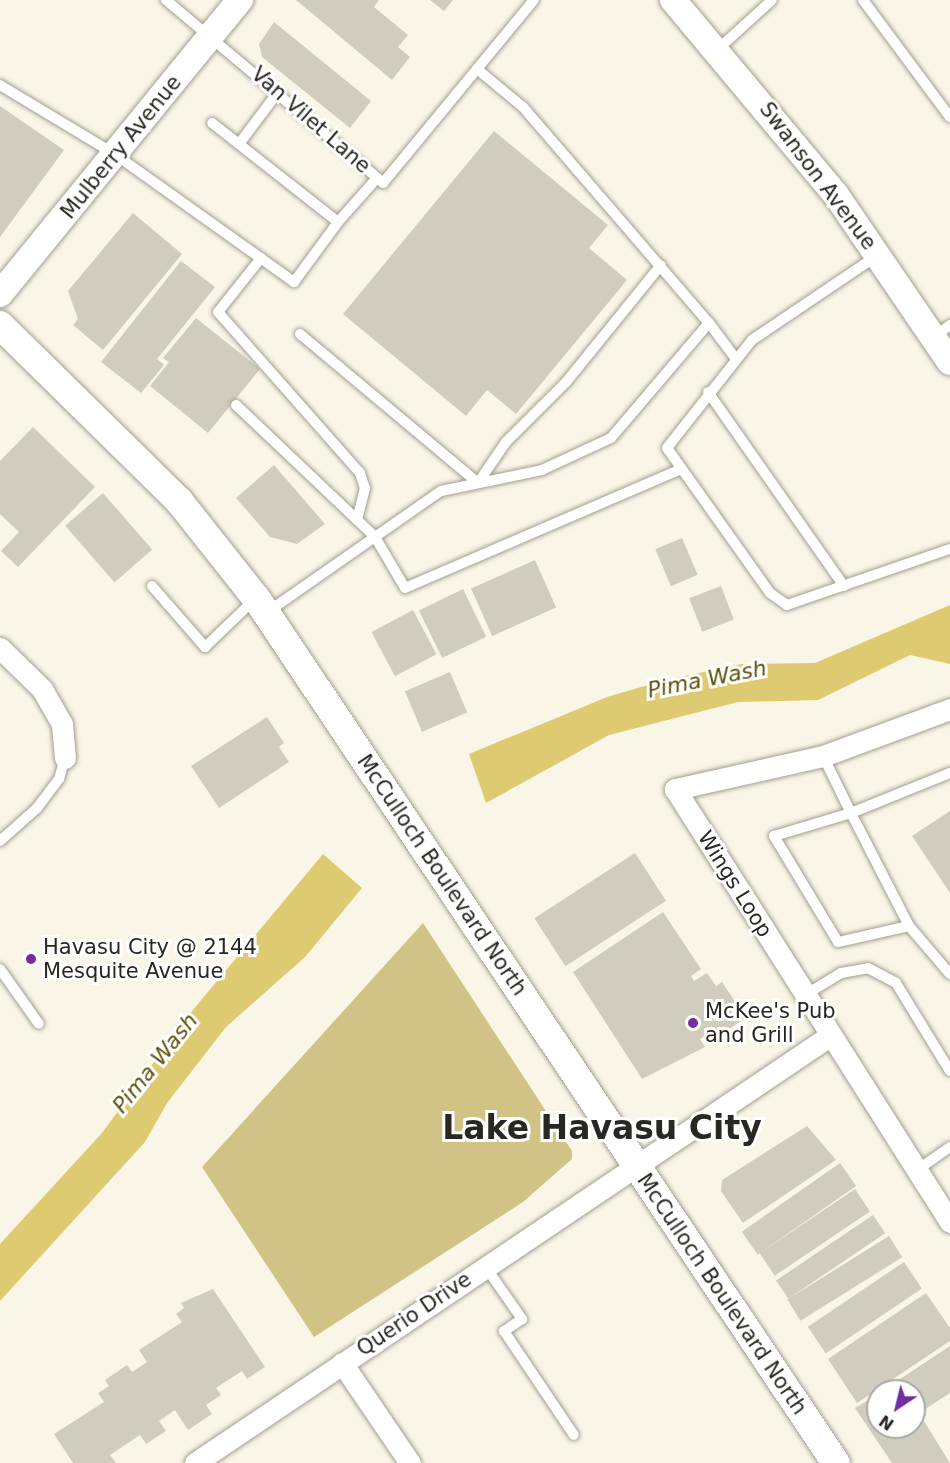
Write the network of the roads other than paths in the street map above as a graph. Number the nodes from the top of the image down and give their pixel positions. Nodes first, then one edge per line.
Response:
1 (166, 0) edge
2 (240, 0) edge
3 (534, 0) edge
4 (673, 0) edge
5 (772, 0) edge
6 (863, 0) edge
7 (212, 35) junction
8 (717, 50) junction
9 (477, 69) junction
10 (0, 85) edge
11 (278, 92) junction
12 (950, 117) edge
13 (212, 123) dead end
14 (239, 144) junction
15 (116, 155) junction
16 (377, 178) junction
17 (338, 222) junction
18 (878, 255) junction
19 (261, 258) junction
20 (661, 265) junction
21 (0, 294) edge
22 (709, 323) junction
23 (0, 326) edge
24 (942, 331) edge
25 (300, 334) dead end
26 (736, 359) junction
27 (950, 362) edge
28 (708, 392) junction
29 (236, 405) dead end
30 (681, 469) junction
31 (478, 483) junction
32 (357, 520) junction
33 (375, 537) junction
34 (950, 549) edge
35 (152, 586) dead end
36 (844, 586) junction
37 (261, 606) junction
38 (0, 648) edge
39 (950, 709) edge
40 (823, 756) junction
41 (65, 758) joint
42 (950, 773) edge
43 (850, 813) junction
44 (0, 841) edge
45 (909, 926) junction
46 (0, 969) edge
47 (950, 974) edge
48 (805, 995) junction
49 (39, 1024) dead end
50 (831, 1035) junction
51 (950, 1071) edge
52 (950, 1147) edge
53 (635, 1167) junction
54 (917, 1170) junction
55 (950, 1222) edge
56 (485, 1266) junction
57 (342, 1363) junction
58 (574, 1435) dead end
59 (195, 1463) edge
60 (410, 1463) edge
61 (836, 1463) edge

1 - 7 lane, Van Vilet Lane
2 - 7 street, Mulberry Avenue
3 - 9 lane, Van Vilet Lane
4 - 8 street, Swanson Avenue
5 - 8 lane
6 - 12 lane
7 - 11 lane, Van Vilet Lane
7 - 15 street, Mulberry Avenue
8 - 18 street, Swanson Avenue
9 - 16 lane, Van Vilet Lane
9 - 20 lane
10 - 15 lane
11 - 14 lane
11 - 16 lane, Van Vilet Lane
13 - 14 lane
14 - 17 lane
15 - 19 lane
15 - 21 street, Mulberry Avenue
16 - 17 lane
17 - 19 lane
18 - 24 street, Swanson Avenue
18 - 26 lane
19 - 32 lane
20 - 22 lane
20 - 31 lane
22 - 26 lane
22 - 31 lane
23 - 37 main road, McCulloch Boulevard North
24 - 27 street, Swanson Avenue
25 - 31 lane
26 - 28 lane
28 - 30 lane
28 - 36 lane
29 - 32 lane
30 - 33 lane
30 - 36 lane
31 - 33 lane
32 - 33 lane
33 - 37 lane
34 - 36 lane
35 - 37 lane
37 - 53 main road, McCulloch Boulevard North
38 - 41 street
39 - 40 street, Wings Loop
40 - 43 lane
40 - 48 street, Wings Loop
41 - 44 lane
42 - 43 lane
43 - 45 lane
43 - 45 lane
45 - 47 lane
46 - 49 lane
48 - 50 street, Wings Loop
48 - 51 lane
50 - 53 street, Querio Drive
50 - 54 street, Wings Loop
52 - 54 lane
53 - 56 street, Querio Drive
53 - 61 main road, McCulloch Boulevard North
54 - 55 street, Wings Loop
56 - 57 street, Querio Drive
56 - 58 lane
57 - 59 street, Querio Drive
57 - 60 street

